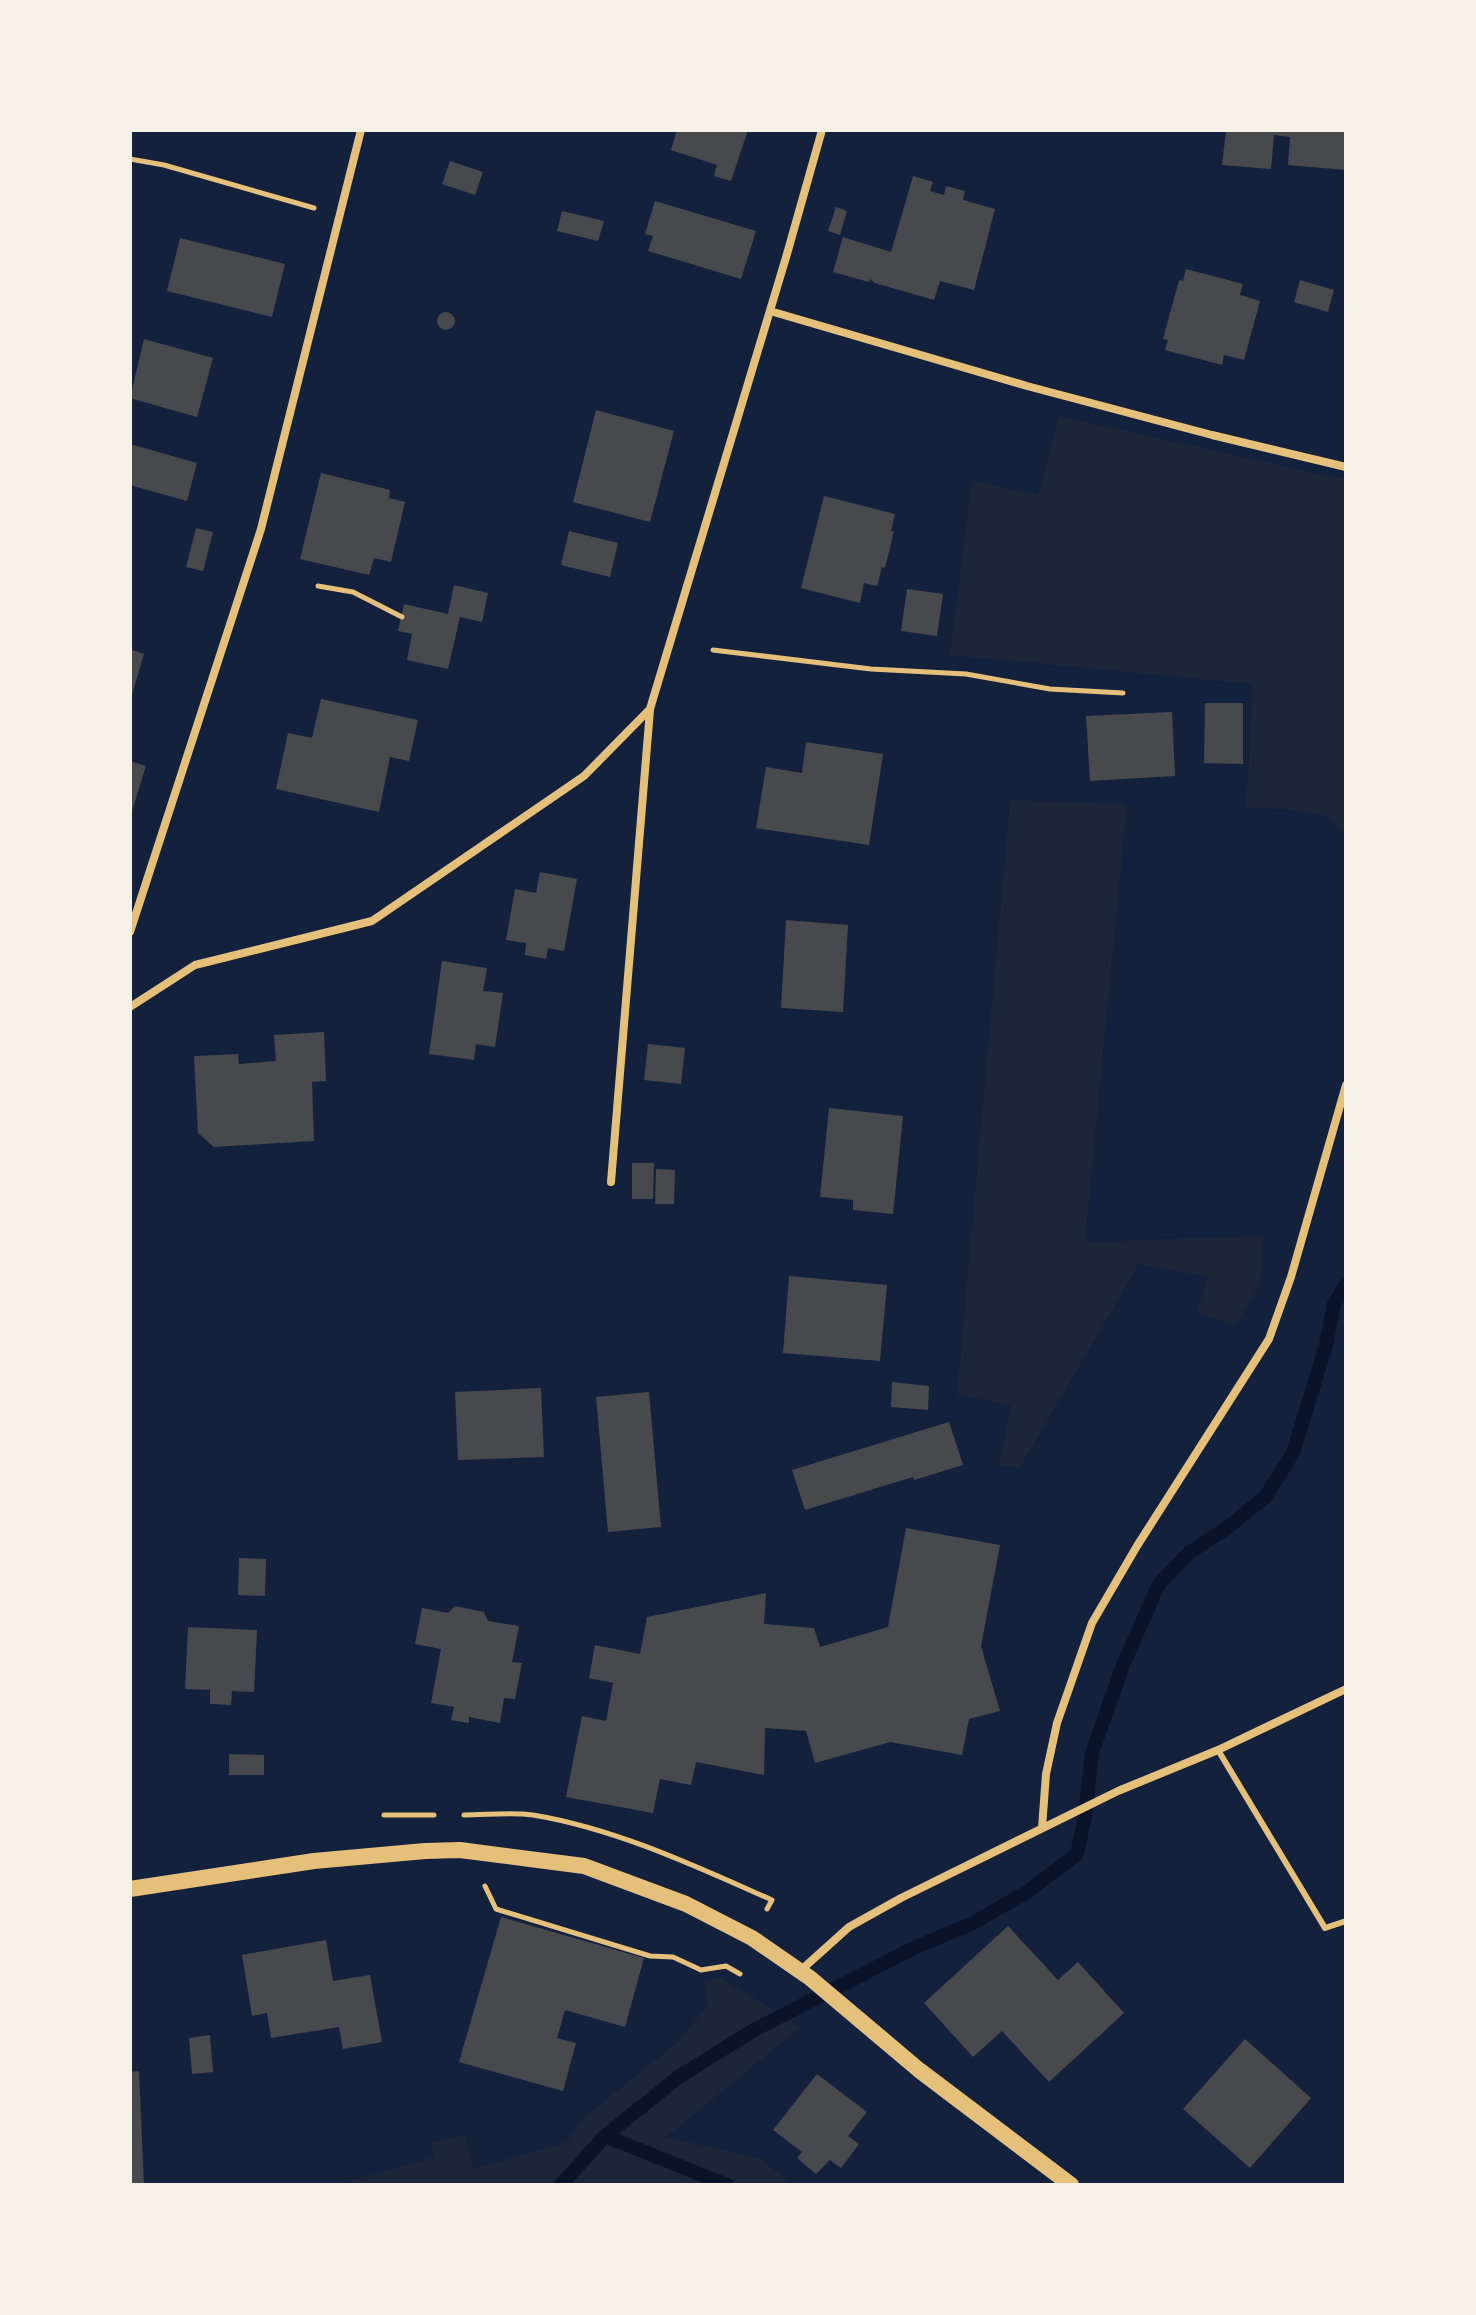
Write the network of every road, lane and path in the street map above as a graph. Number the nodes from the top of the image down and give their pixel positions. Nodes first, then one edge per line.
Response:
1 (361, 130) edge
2 (822, 130) edge
3 (130, 159) edge
4 (322, 210) dead end
5 (770, 311) junction
6 (1346, 467) edge
7 (318, 586) dead end
8 (402, 617) dead end
9 (713, 650) dead end
10 (1123, 693) dead end
11 (650, 709) junction
12 (130, 932) edge
13 (130, 1007) edge
14 (1346, 1085) edge
15 (611, 1182) dead end
16 (1346, 1689) edge
17 (1218, 1750) junction
18 (1042, 1828) junction
19 (485, 1885) dead end
20 (130, 1889) edge
21 (1346, 1921) edge
22 (741, 1974) dead end
23 (805, 1974) junction
24 (1071, 2185) edge

1 - 12 street
2 - 5 street
3 - 4 path
5 - 6 street
5 - 11 street
7 - 8 path
9 - 10 path
11 - 13 street
11 - 15 street
14 - 18 street
16 - 17 street
17 - 18 street
17 - 21 lane
18 - 23 street
19 - 22 path
20 - 23 main road
23 - 24 main road

